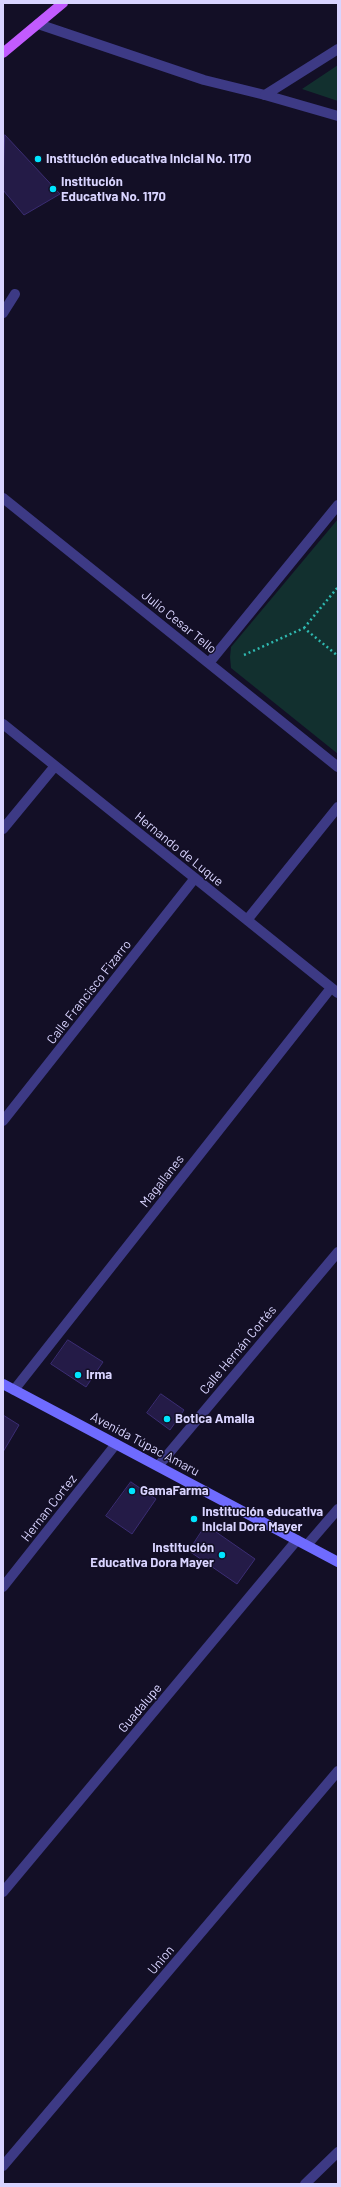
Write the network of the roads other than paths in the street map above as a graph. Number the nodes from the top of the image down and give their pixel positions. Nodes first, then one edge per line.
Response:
1 (63, 3) edge
2 (38, 24) junction
3 (338, 49) edge
4 (3, 53) edge
5 (265, 95) junction
6 (338, 116) edge
7 (15, 294) dead end
8 (3, 313) edge
9 (3, 498) edge
10 (338, 505) edge
11 (209, 662) junction
12 (3, 724) edge
13 (55, 766) junction
14 (338, 767) edge
15 (338, 807) edge
16 (3, 829) edge
17 (195, 878) junction
18 (247, 920) junction
19 (334, 991) edge
20 (3, 1121) edge
21 (338, 1252) edge
22 (3, 1384) edge
23 (14, 1390) junction
24 (116, 1444) junction
25 (159, 1465) junction
26 (338, 1509) edge
27 (297, 1540) junction
28 (307, 1545) junction
29 (338, 1562) edge
30 (3, 1587) edge
31 (338, 1771) edge
32 (3, 1892) edge
33 (338, 2152) edge
34 (3, 2166) edge
35 (306, 2184) edge

1 - 2 main road
2 - 4 main road
2 - 5 street
3 - 5 street
5 - 6 street
7 - 8 street
9 - 11 street, Julio Cesar Tello
10 - 11 street
11 - 14 street, Julio Cesar Tello
12 - 13 street, Hernando de Luque
13 - 16 street
13 - 17 street, Hernando de Luque
15 - 18 street
17 - 18 street, Hernando de Luque
17 - 20 street, Calle Francisco Fizarro
18 - 19 street, Hernando de Luque
19 - 23 street, Magallanes
21 - 25 street, Calle Hernán Cortés
22 - 23 main road, Avenida Túpac Amaru
23 - 24 main road, Avenida Túpac Amaru
24 - 25 main road, Avenida Túpac Amaru
24 - 30 street, Hernan Cortez
25 - 27 main road, Avenida Túpac Amaru
26 - 28 street
27 - 28 main road, Avenida Túpac Amaru
27 - 32 street, Guadalupe
28 - 29 main road, Avenida Túpac Amaru
31 - 34 street, Union
33 - 35 street

